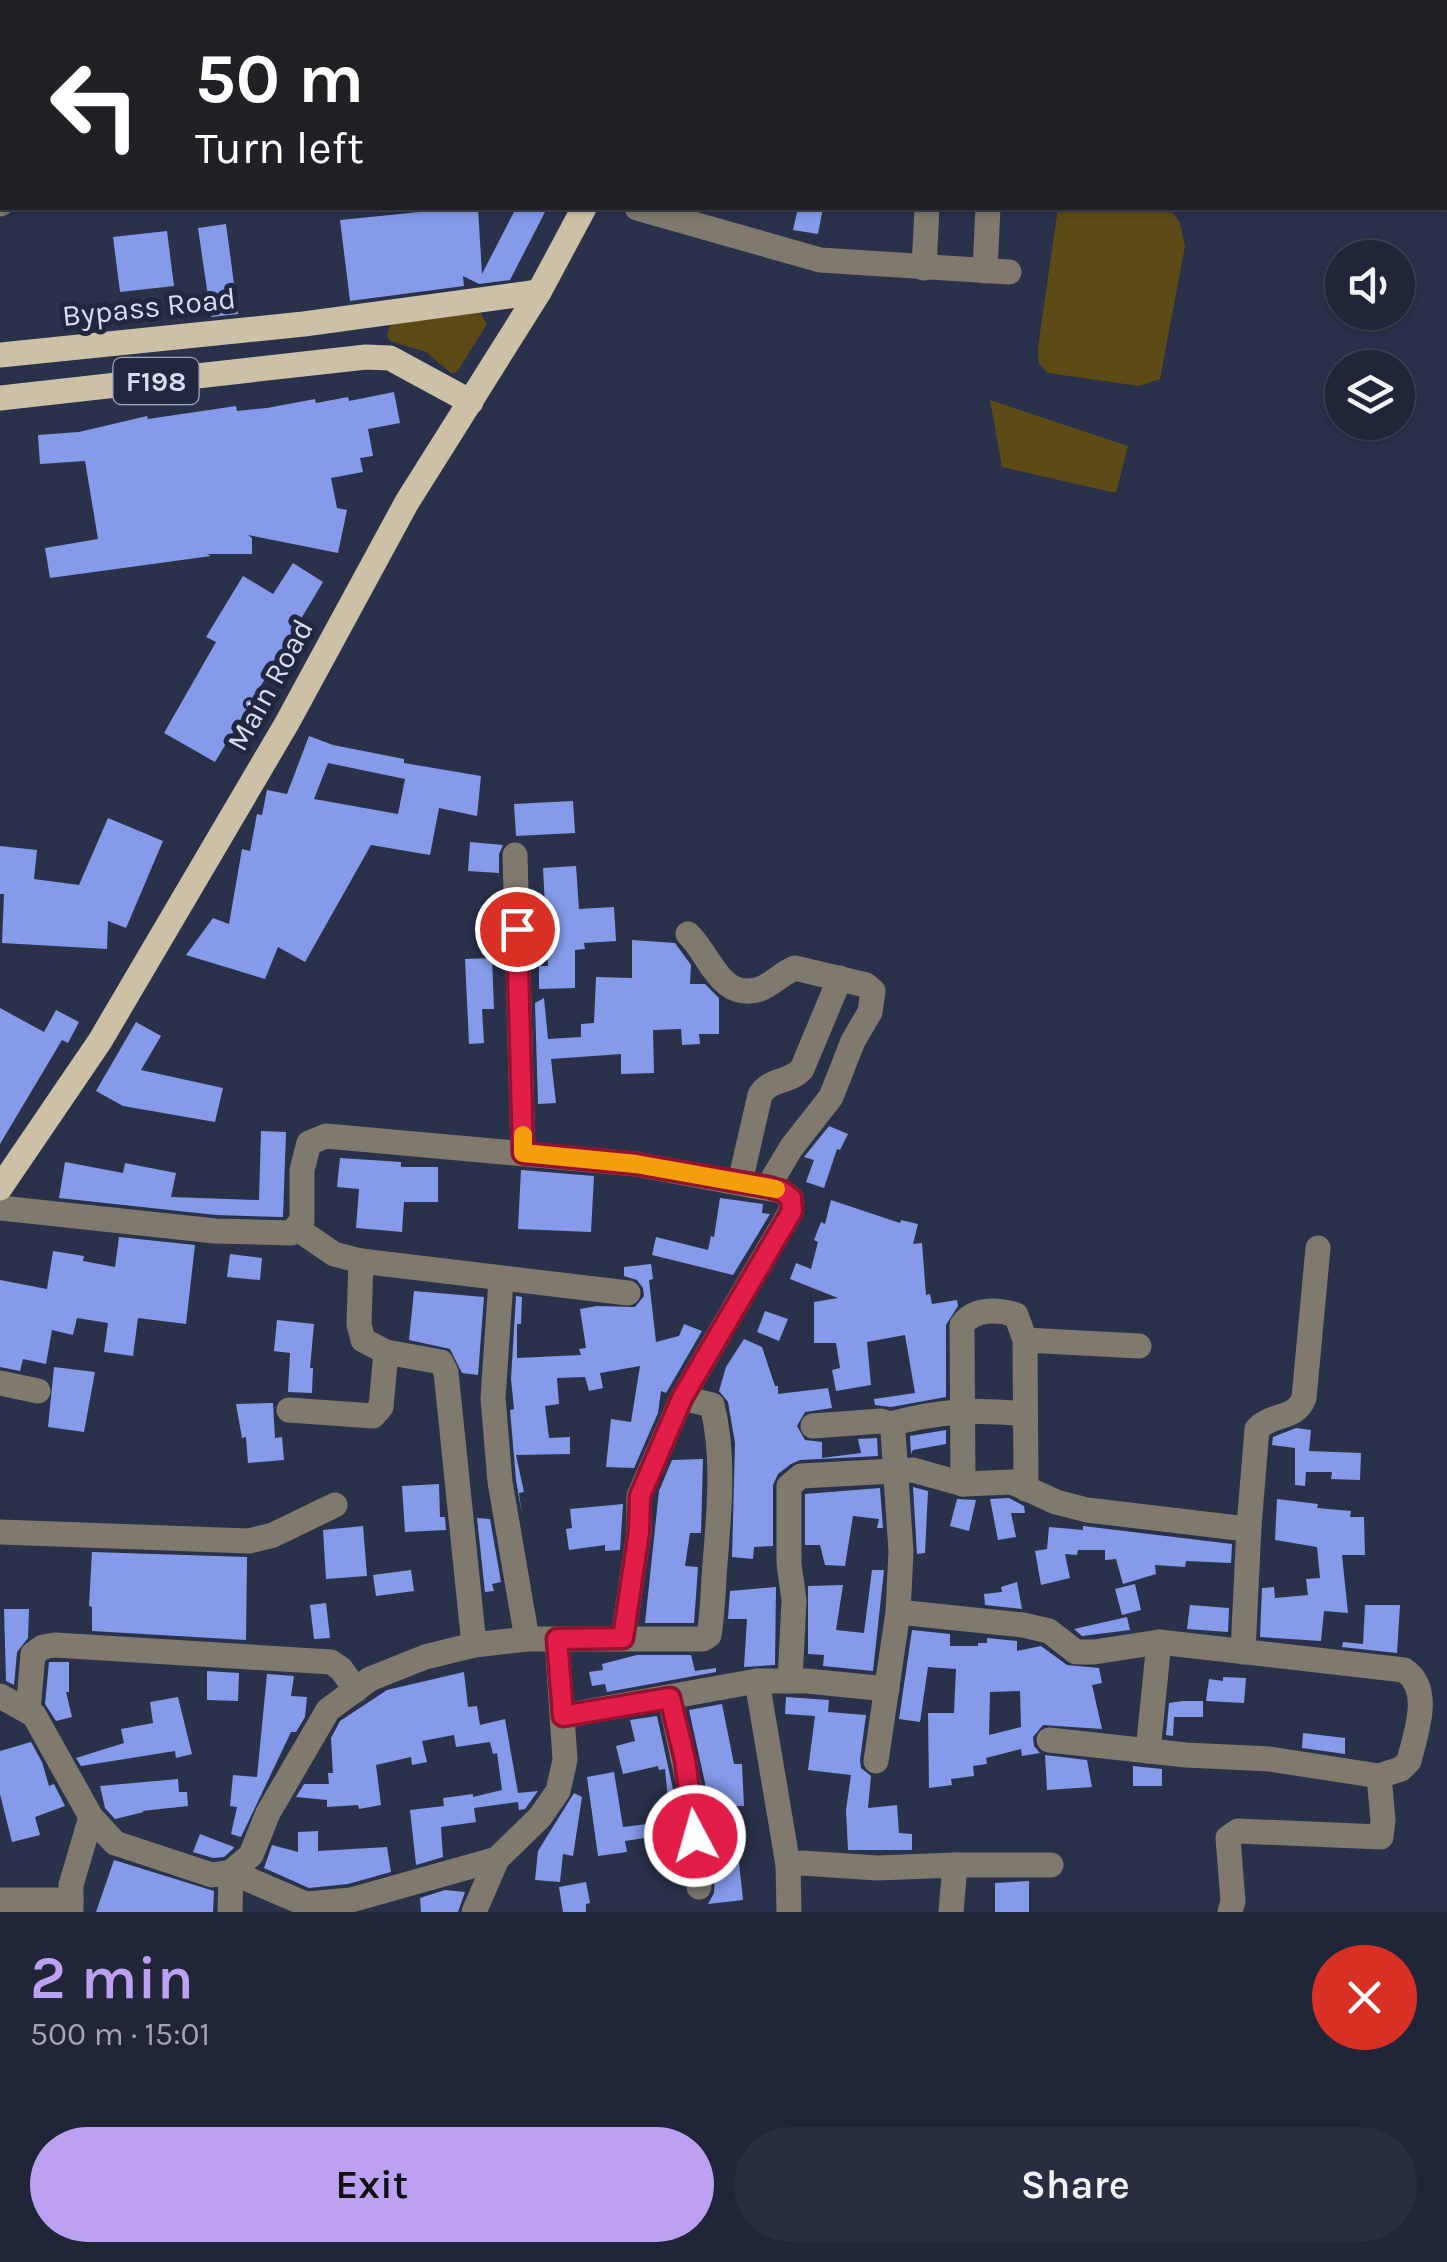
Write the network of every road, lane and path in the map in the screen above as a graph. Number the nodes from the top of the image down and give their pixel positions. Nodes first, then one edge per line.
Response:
1 (583, 210) edge
2 (644, 210) edge
3 (928, 210) edge
4 (988, 210) edge
5 (924, 268) junction
6 (539, 292) junction
7 (304, 324) junction
8 (0, 355) edge
9 (312, 364) junction
10 (0, 398) edge
11 (471, 402) junction
12 (515, 854) dead end
13 (688, 934) dead end
14 (840, 978) junction
15 (523, 1153) junction
16 (740, 1182) junction
17 (768, 1187) junction
18 (0, 1188) edge
19 (0, 1208) edge
20 (296, 1228) junction
21 (1318, 1248) dead end
22 (361, 1262) junction
23 (501, 1280) junction
24 (628, 1294) dead end
25 (1025, 1340) junction
26 (1139, 1346) dead end
27 (386, 1352) junction
28 (0, 1383) edge
29 (38, 1391) dead end
30 (682, 1398) junction
31 (289, 1410) dead end
32 (962, 1410) junction
33 (1026, 1414) junction
34 (890, 1424) junction
35 (813, 1426) dead end
36 (896, 1473) junction
37 (963, 1484) junction
38 (1026, 1489) junction
39 (336, 1504) dead end
40 (1248, 1526) junction
41 (0, 1532) edge
42 (898, 1612) junction
43 (623, 1638) junction
44 (527, 1639) junction
45 (557, 1639) junction
46 (1159, 1642) junction
47 (474, 1646) junction
48 (1243, 1652) junction
49 (756, 1681) junction
50 (790, 1681) junction
51 (887, 1689) junction
52 (356, 1690) junction
53 (0, 1696) edge
54 (670, 1698) junction
55 (28, 1712) junction
56 (563, 1716) junction
57 (1049, 1740) dead end
58 (1148, 1751) junction
59 (876, 1760) dead end
60 (1379, 1776) junction
61 (91, 1817) junction
62 (497, 1859) junction
63 (954, 1864) junction
64 (788, 1865) junction
65 (1051, 1866) dead end
66 (231, 1872) junction
67 (699, 1888) dead end
68 (0, 1900) edge
69 (71, 1906) edge
70 (315, 1908) edge
71 (230, 1912) edge
72 (474, 1912) edge
73 (789, 1912) edge
74 (950, 1912) edge
75 (1230, 1912) edge

1 - 6 main road, Main Road
2 - 5 street
3 - 5 street
4 - 5 street
6 - 7 main road, F198
6 - 11 main road, Main Road
7 - 8 main road, Bypass Road / F198
7 - 9 main road
9 - 10 main road, F198
9 - 11 main road, F198
11 - 18 main road, Main Road
12 - 15 street
13 - 14 street
14 - 16 street
14 - 17 street
15 - 16 street
15 - 20 street
16 - 17 street
17 - 30 street
19 - 20 street
20 - 22 street
21 - 40 street
22 - 23 street
22 - 27 street
23 - 24 street
23 - 44 street
25 - 26 street
25 - 32 street
25 - 33 street
27 - 31 street
27 - 47 street
28 - 29 street
30 - 43 street
30 - 43 street
32 - 33 street
32 - 34 street
32 - 37 street
33 - 38 street
34 - 35 street
34 - 36 street
36 - 37 street
36 - 42 street
36 - 50 street
37 - 38 street
38 - 40 street
39 - 41 street
40 - 48 street
42 - 46 street
42 - 51 street
43 - 45 street
44 - 45 street
44 - 47 street
45 - 56 street
46 - 48 street
46 - 58 street
47 - 52 street
48 - 60 street
49 - 50 street
49 - 54 street
49 - 64 street
50 - 51 street
51 - 59 street
52 - 55 street
52 - 66 street
53 - 55 street
54 - 56 street
54 - 67 street
55 - 61 street
56 - 62 street
57 - 58 street
58 - 60 street
60 - 75 street
61 - 66 street
61 - 69 street
62 - 70 street
62 - 72 street
63 - 64 street
63 - 65 street
63 - 74 street
64 - 73 street
66 - 70 street
66 - 71 street
68 - 69 street

